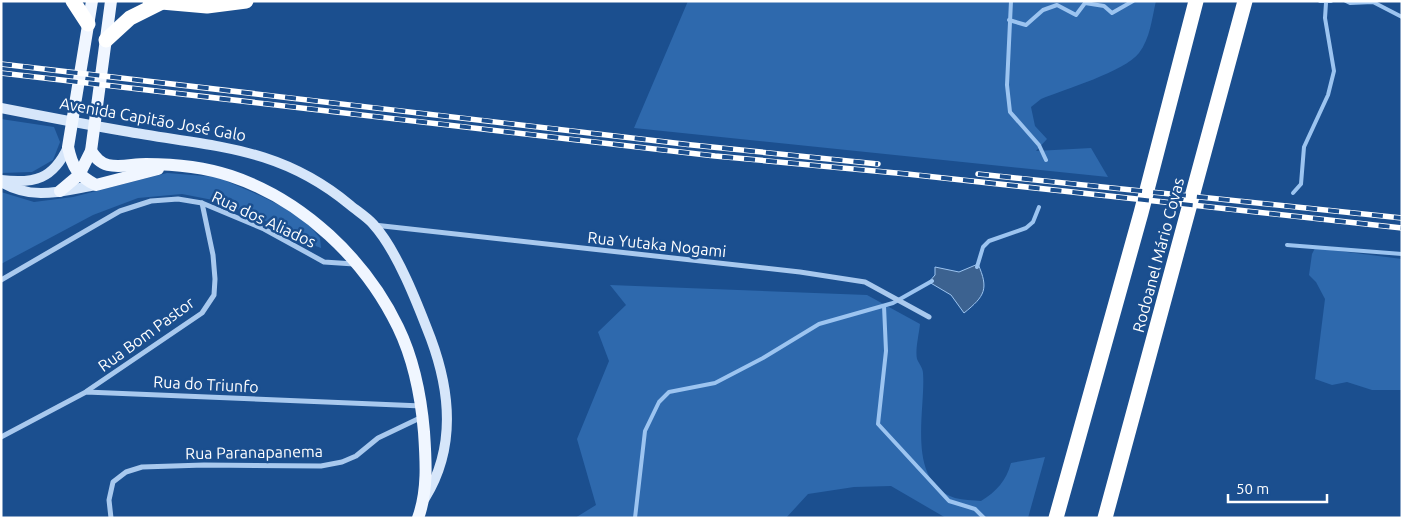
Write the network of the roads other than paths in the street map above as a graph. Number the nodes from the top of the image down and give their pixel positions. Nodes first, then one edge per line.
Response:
1 (73, 1) edge
2 (92, 1) edge
3 (111, 1) edge
4 (222, 1) edge
5 (246, 1) edge
6 (1196, 1) edge
7 (1245, 1) edge
8 (155, 2) edge
9 (207, 6) junction
10 (88, 24) junction
11 (106, 40) junction
12 (1, 108) edge
13 (68, 144) junction
14 (92, 145) junction
15 (176, 166) junction
16 (79, 175) junction
17 (1, 181) edge
18 (96, 185) junction
19 (60, 191) junction
20 (202, 204) junction
21 (373, 224) junction
22 (356, 264) junction
23 (1, 280) edge
24 (929, 317) dead end
25 (86, 392) junction
26 (422, 411) junction
27 (1, 437) edge
28 (425, 498) junction
29 (111, 518) edge
30 (418, 518) edge
31 (1056, 518) edge
32 (1105, 518) edge

1 - 10 highway
2 - 10 main road
3 - 11 main road
4 - 9 highway
5 - 9 highway
6 - 31 highway, Rodoanel Mário Covas
7 - 32 highway, Rodoanel Mário Covas
8 - 9 highway
8 - 11 highway
10 - 13 main road
11 - 14 main road
12 - 21 street, Avenida Capitão José Galo
13 - 16 main road
13 - 17 street
14 - 15 main road
14 - 16 main road
15 - 18 main road
15 - 22 main road, Avenida Capitão José Galo
16 - 18 main road
16 - 19 main road
17 - 19 street
18 - 19 street
20 - 22 street, Rua dos Aliados
20 - 23 street, Rua dos Aliados
20 - 25 street, Rua Bom Pastor
21 - 24 street, Rua Yutaka Nogami
21 - 28 street, Avenida Capitão José Galo
22 - 26 main road, Avenida Capitão José Galo
25 - 26 street, Rua do Triunfo
25 - 27 street
26 - 28 main road, Avenida Capitão José Galo
26 - 29 street, Rua Paranapanema
28 - 30 main road, Avenida Capitão José Galo

